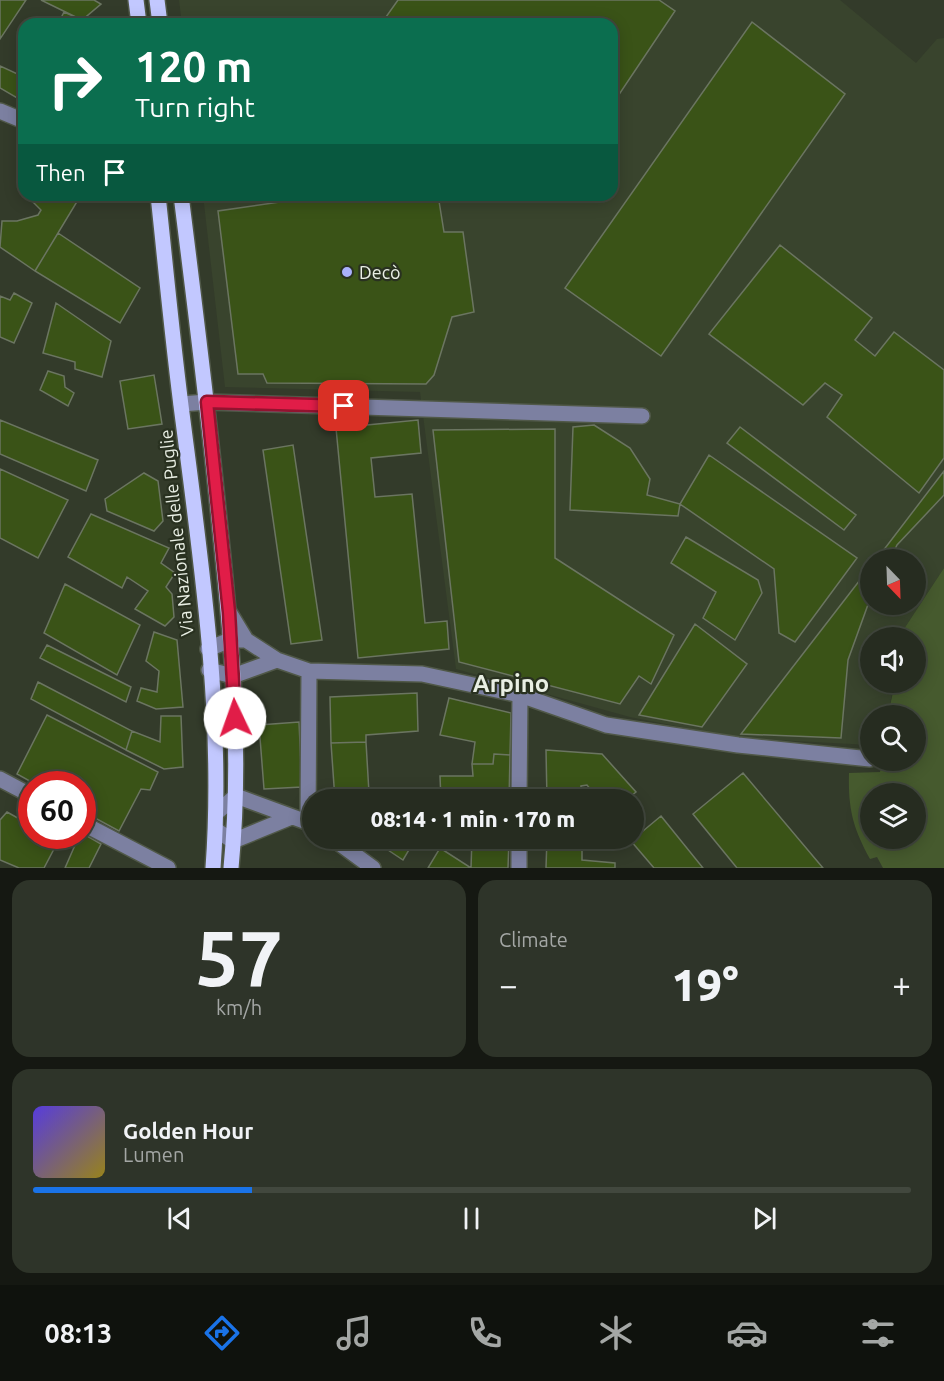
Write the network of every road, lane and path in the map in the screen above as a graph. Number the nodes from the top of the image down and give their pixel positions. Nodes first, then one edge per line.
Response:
1 (136, 0) edge
2 (157, 0) edge
3 (138, 18) edge
4 (159, 18) edge
5 (0, 111) edge
6 (18, 118) edge
7 (159, 201) edge
8 (182, 201) edge
9 (207, 402) junction
10 (181, 404) junction
11 (642, 416) dead end
12 (238, 640) junction
13 (208, 649) junction
14 (278, 660) junction
15 (209, 670) junction
16 (309, 671) junction
17 (233, 676) junction
18 (520, 695) junction
19 (860, 758) edge
20 (0, 779) edge
21 (18, 789) edge
22 (310, 789) edge
23 (519, 789) edge
24 (236, 796) junction
25 (216, 813) junction
26 (289, 818) junction
27 (302, 821) edge
28 (96, 830) edge
29 (216, 830) junction
30 (233, 841) junction
31 (347, 849) edge
32 (519, 849) edge
33 (168, 868) edge
34 (213, 868) edge
35 (231, 868) edge
36 (373, 868) edge
37 (519, 868) edge

1 - 3 main road
2 - 4 main road
5 - 6 street
7 - 10 main road, Via Nazionale delle Puglie
8 - 9 main road
9 - 10 street
9 - 11 street
9 - 12 main road
10 - 13 main road, Via Nazionale delle Puglie
12 - 13 street
12 - 14 street
12 - 17 main road
13 - 15 main road, Via Nazionale delle Puglie
14 - 16 street
14 - 17 street
15 - 17 street
15 - 25 main road, Via Nazionale delle Puglie
16 - 18 street
16 - 22 street
17 - 24 main road
18 - 19 street
18 - 23 street
20 - 21 street
24 - 25 street
24 - 26 street
24 - 30 main road
25 - 29 main road, Via Nazionale delle Puglie
26 - 27 street
26 - 30 street
28 - 33 street
29 - 30 street
29 - 34 main road, Via Nazionale delle Puglie
30 - 35 main road
31 - 36 street
32 - 37 street

